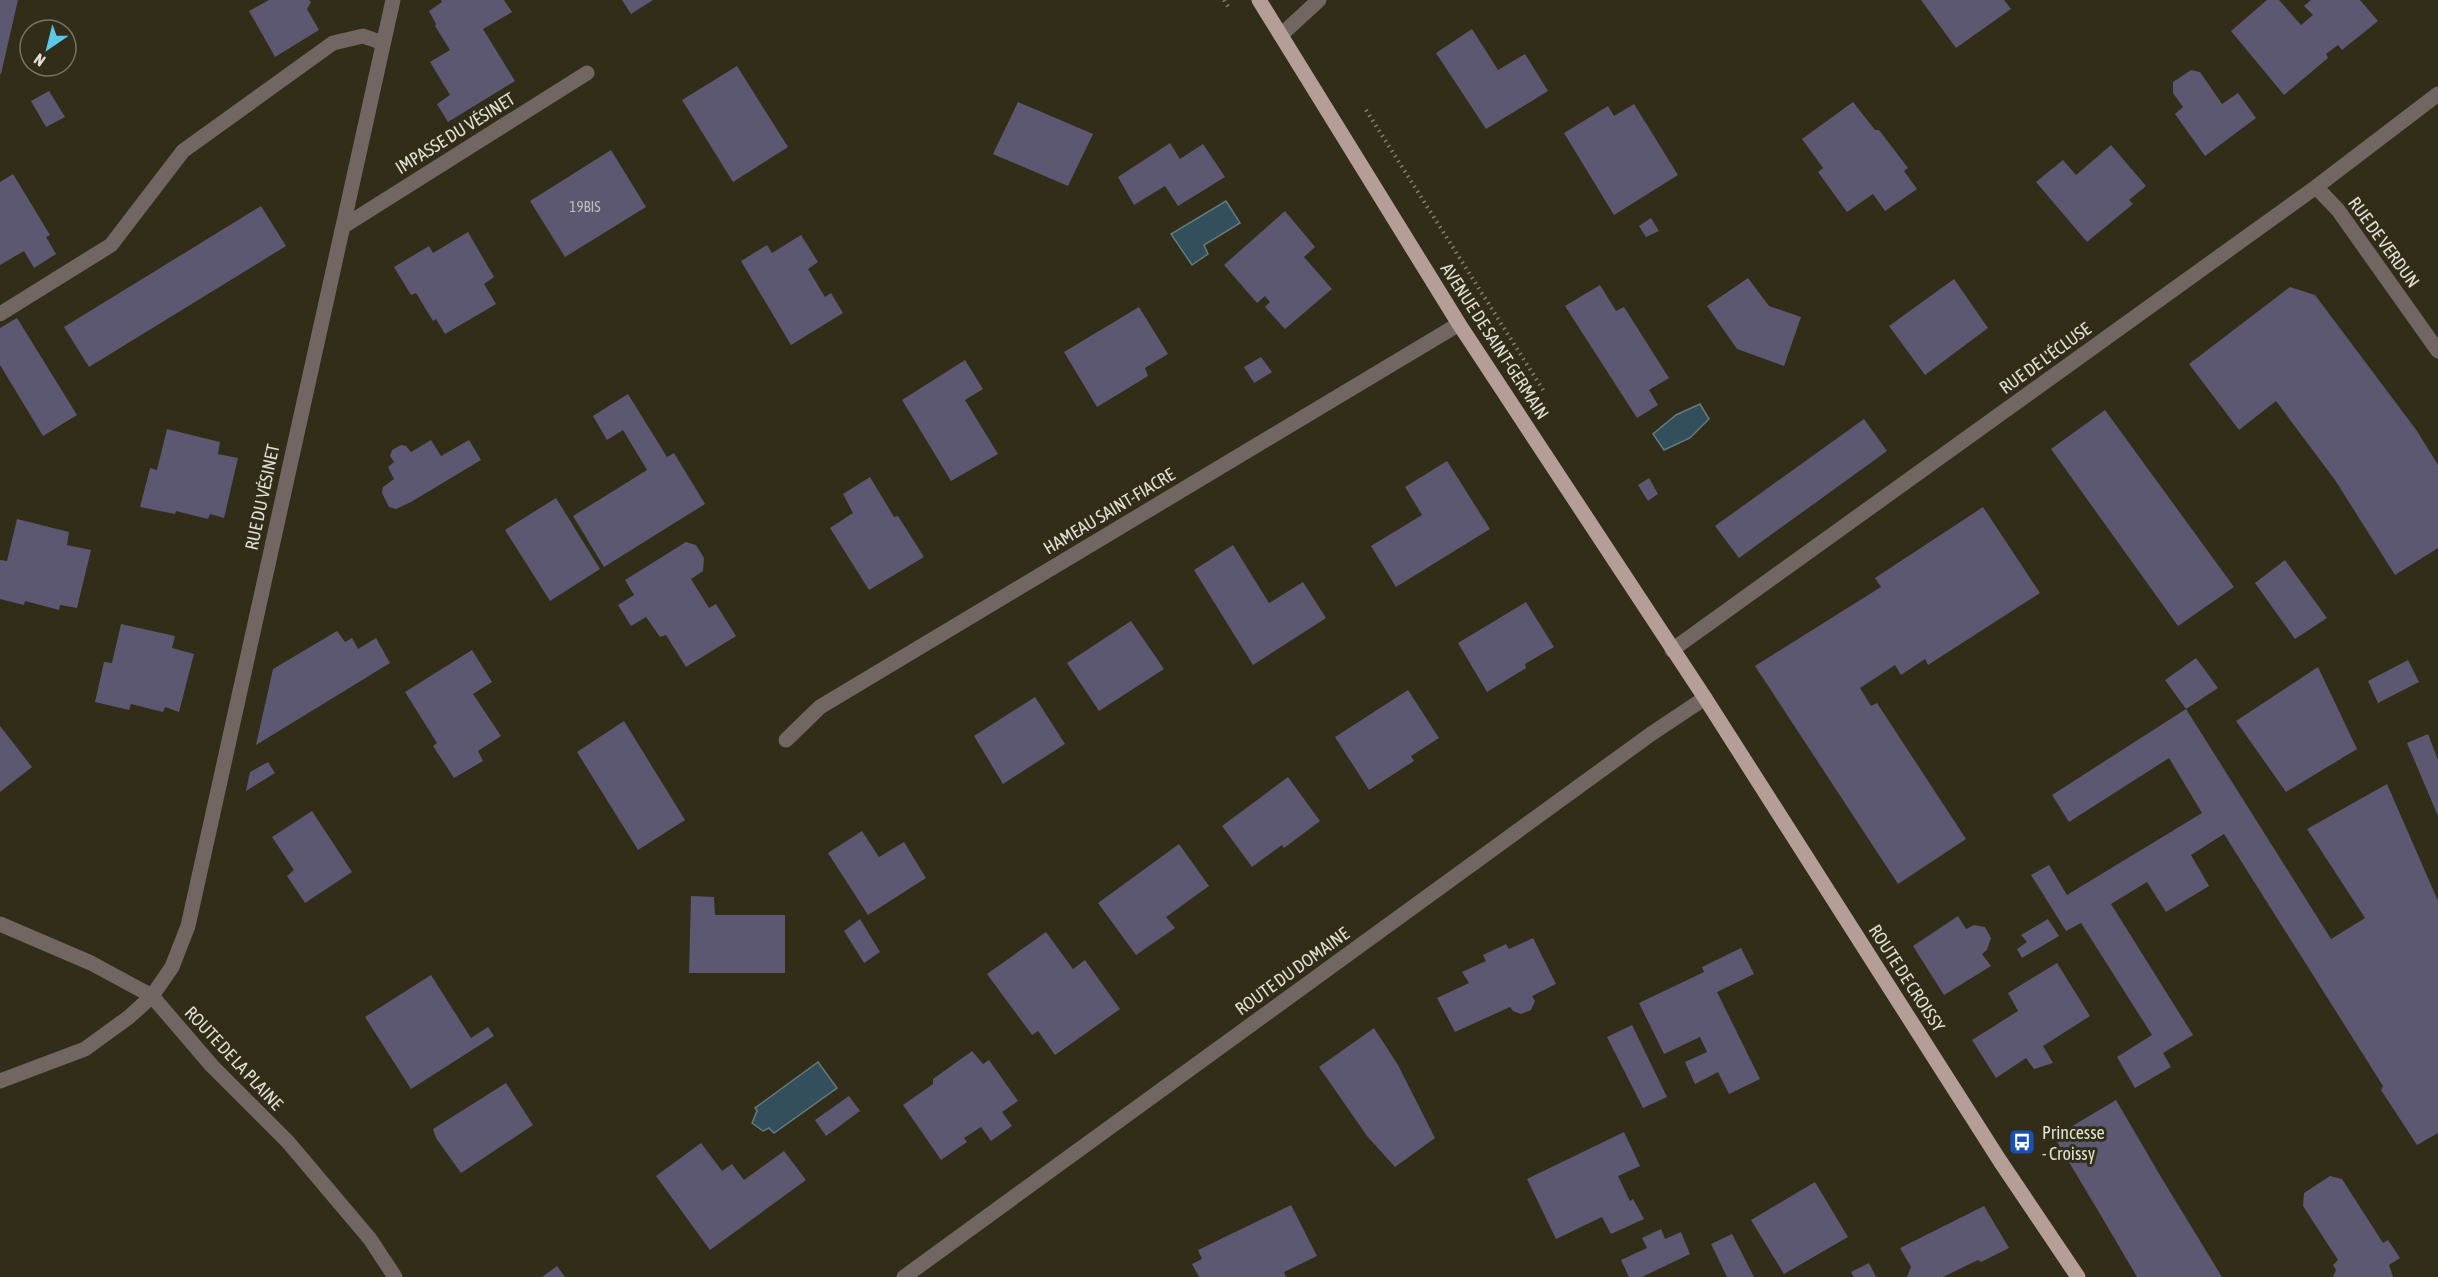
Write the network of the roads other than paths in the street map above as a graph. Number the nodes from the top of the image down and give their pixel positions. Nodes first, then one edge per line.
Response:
1 (393, 0) edge
2 (1259, 0) edge
3 (1319, 0) edge
4 (1281, 35) junction
5 (383, 44) junction
6 (587, 73) dead end
7 (2438, 94) edge
8 (2316, 188) junction
9 (344, 226) junction
10 (0, 315) edge
11 (1459, 324) junction
12 (2438, 351) edge
13 (1672, 650) junction
14 (1705, 698) junction
15 (786, 740) dead end
16 (0, 924) edge
17 (152, 996) junction
18 (0, 1081) edge
19 (395, 1277) edge
20 (904, 1277) edge
21 (2078, 1277) edge

1 - 5 street, RUE DU VÉSINET
2 - 4 main road, AVENUE DE SAINT-GERMAIN
3 - 4 street
4 - 11 main road, AVENUE DE SAINT-GERMAIN
5 - 9 street, RUE DU VÉSINET
5 - 10 street
6 - 9 street, IMPASSE DU VÉSINET
7 - 8 street, RUE DE L'ÉCLUSE
8 - 12 street, RUE DE VERDUN
8 - 13 street, RUE DE L'ÉCLUSE
9 - 17 street, RUE DU VÉSINET
11 - 13 main road, AVENUE DE SAINT-GERMAIN
11 - 15 street, HAMEAU SAINT-FIACRE
13 - 14 main road, AVENUE DE SAINT-GERMAIN
14 - 20 street, ROUTE DU DOMAINE
14 - 21 main road, ROUTE DE CROISSY
16 - 17 street, ROUTE DE LA PLAINE
17 - 18 street, RUE DU VÉSINET
17 - 19 street, ROUTE DE LA PLAINE

